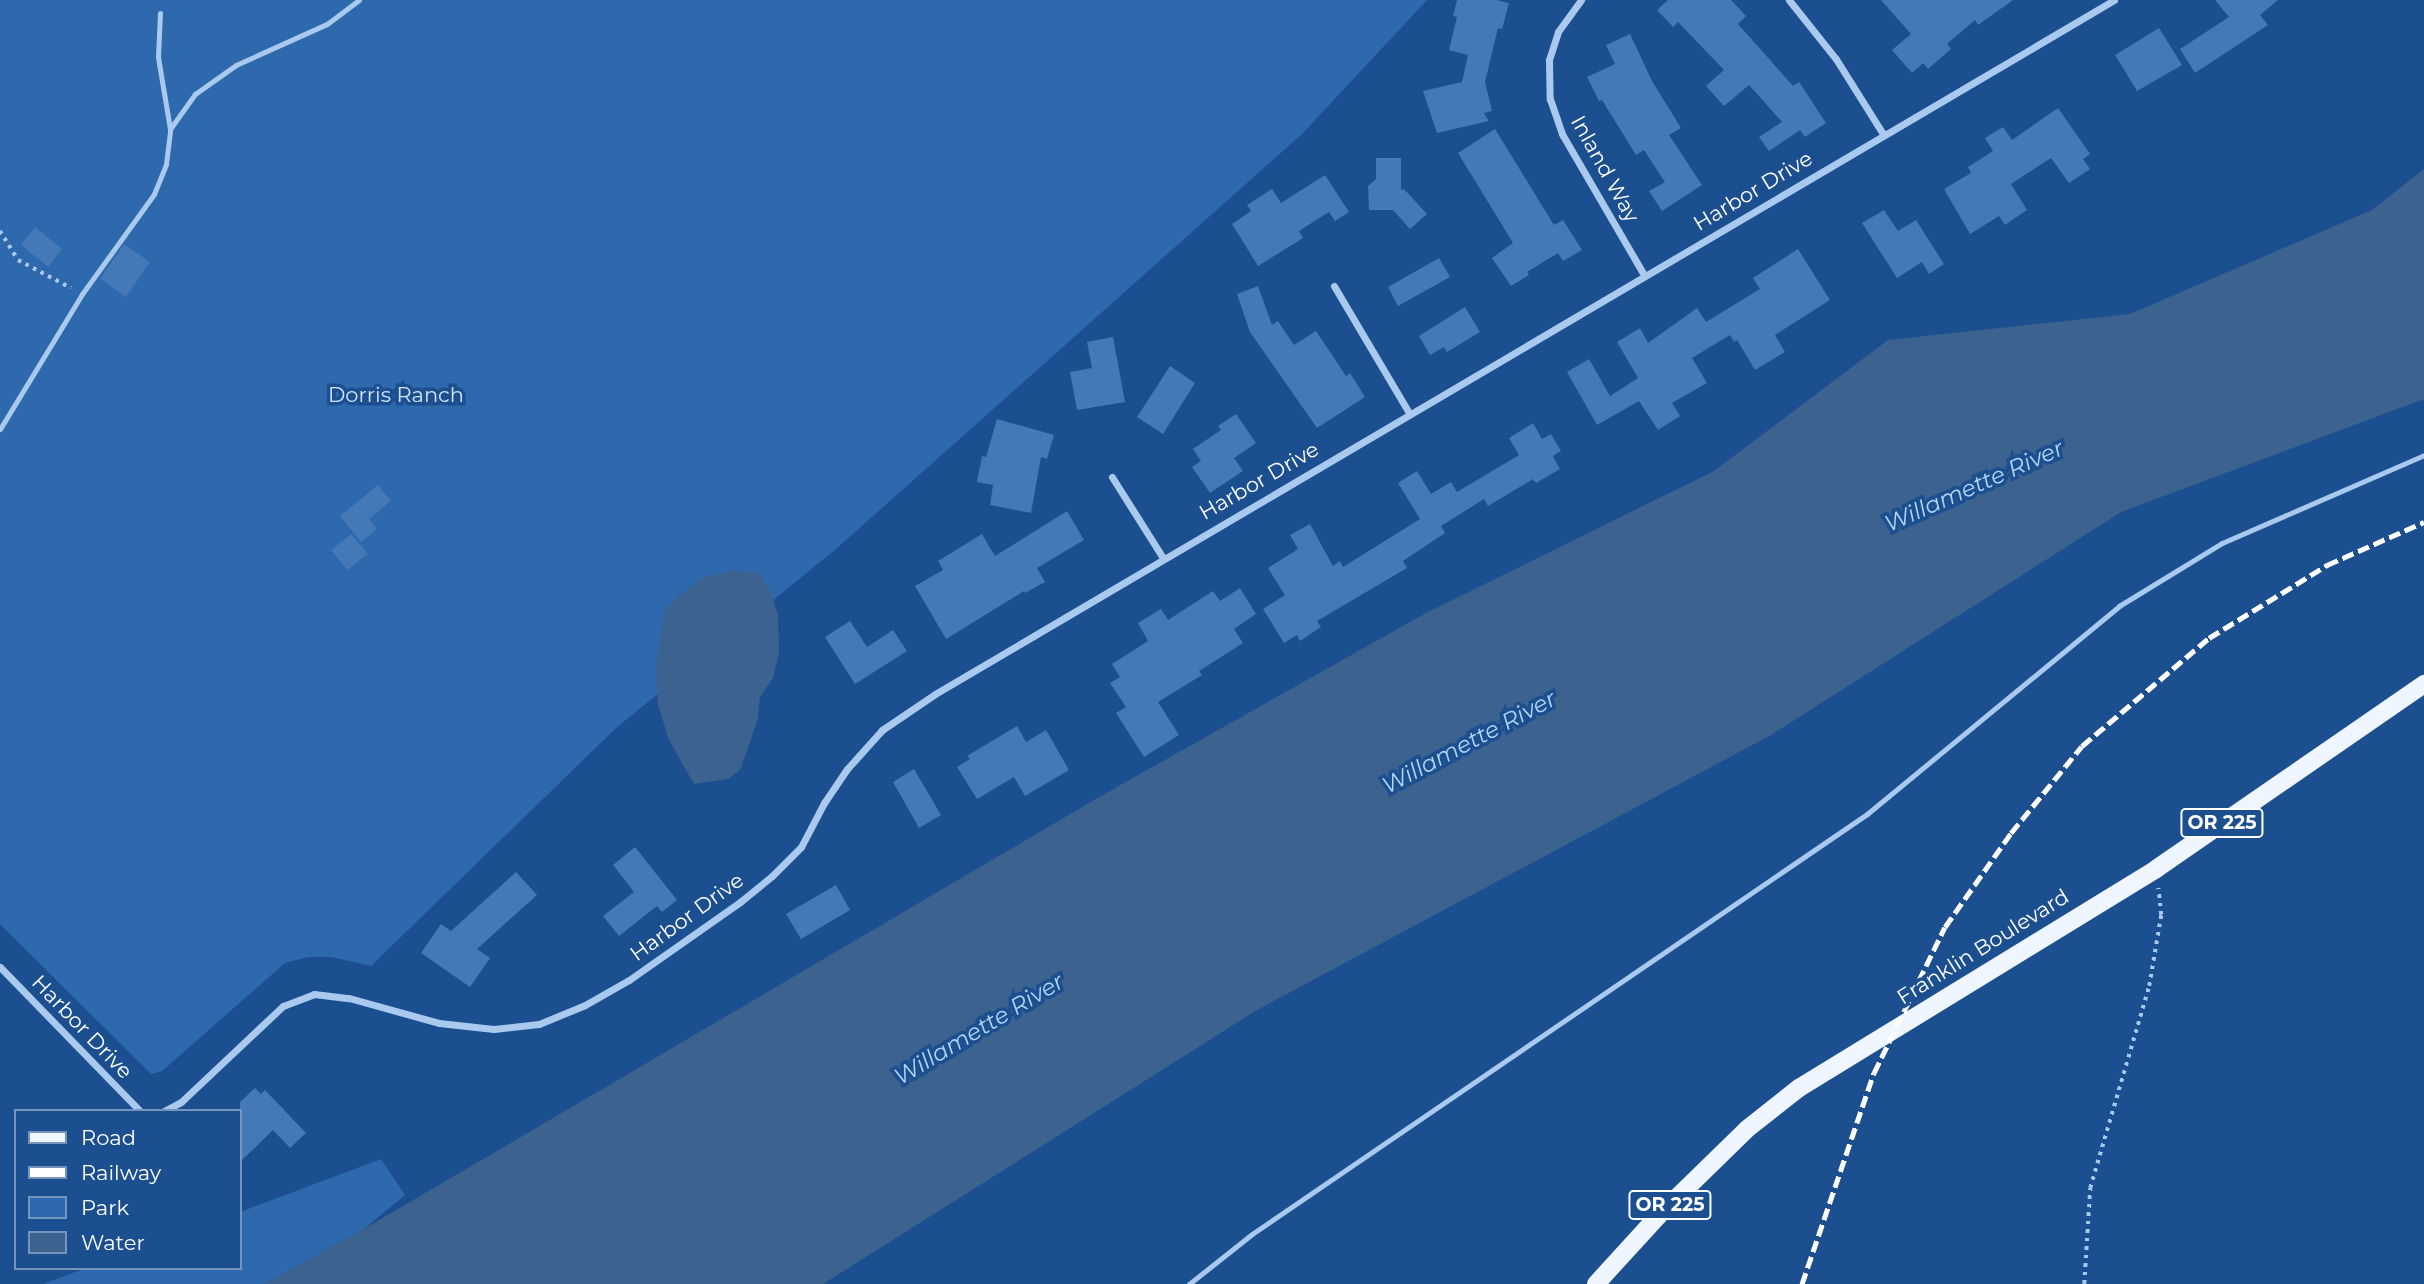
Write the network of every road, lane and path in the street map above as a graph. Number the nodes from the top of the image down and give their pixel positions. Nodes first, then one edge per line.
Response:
1 (359, 0) edge
2 (1581, 0) edge
3 (1789, 0) edge
4 (2110, 1) edge
5 (160, 13) dead end
6 (170, 129) junction
7 (1884, 134) junction
8 (0, 231) edge
9 (1644, 275) junction
10 (1334, 286) dead end
11 (82, 294) junction
12 (1409, 413) junction
13 (0, 429) edge
14 (2424, 455) edge
15 (1112, 477) dead end
16 (1163, 558) junction
17 (2424, 684) edge
18 (2156, 869) junction
19 (0, 967) edge
20 (138, 1109) edge
21 (168, 1109) edge
22 (1189, 1284) edge
23 (1595, 1284) edge
24 (2084, 1284) edge

1 - 6 lane
2 - 9 street, Inland Way
3 - 7 street
4 - 7 street, Harbor Drive
5 - 6 lane
6 - 11 lane
7 - 9 street, Harbor Drive
8 - 11 path
9 - 12 street, Harbor Drive
10 - 12 street
11 - 13 lane
12 - 16 street, Harbor Drive
14 - 22 lane
15 - 16 street
16 - 21 street, Harbor Drive
17 - 18 main road, Franklin Boulevard / OR 225
18 - 23 main road, Franklin Boulevard / OR 225
18 - 24 path
19 - 20 street, Harbor Drive

